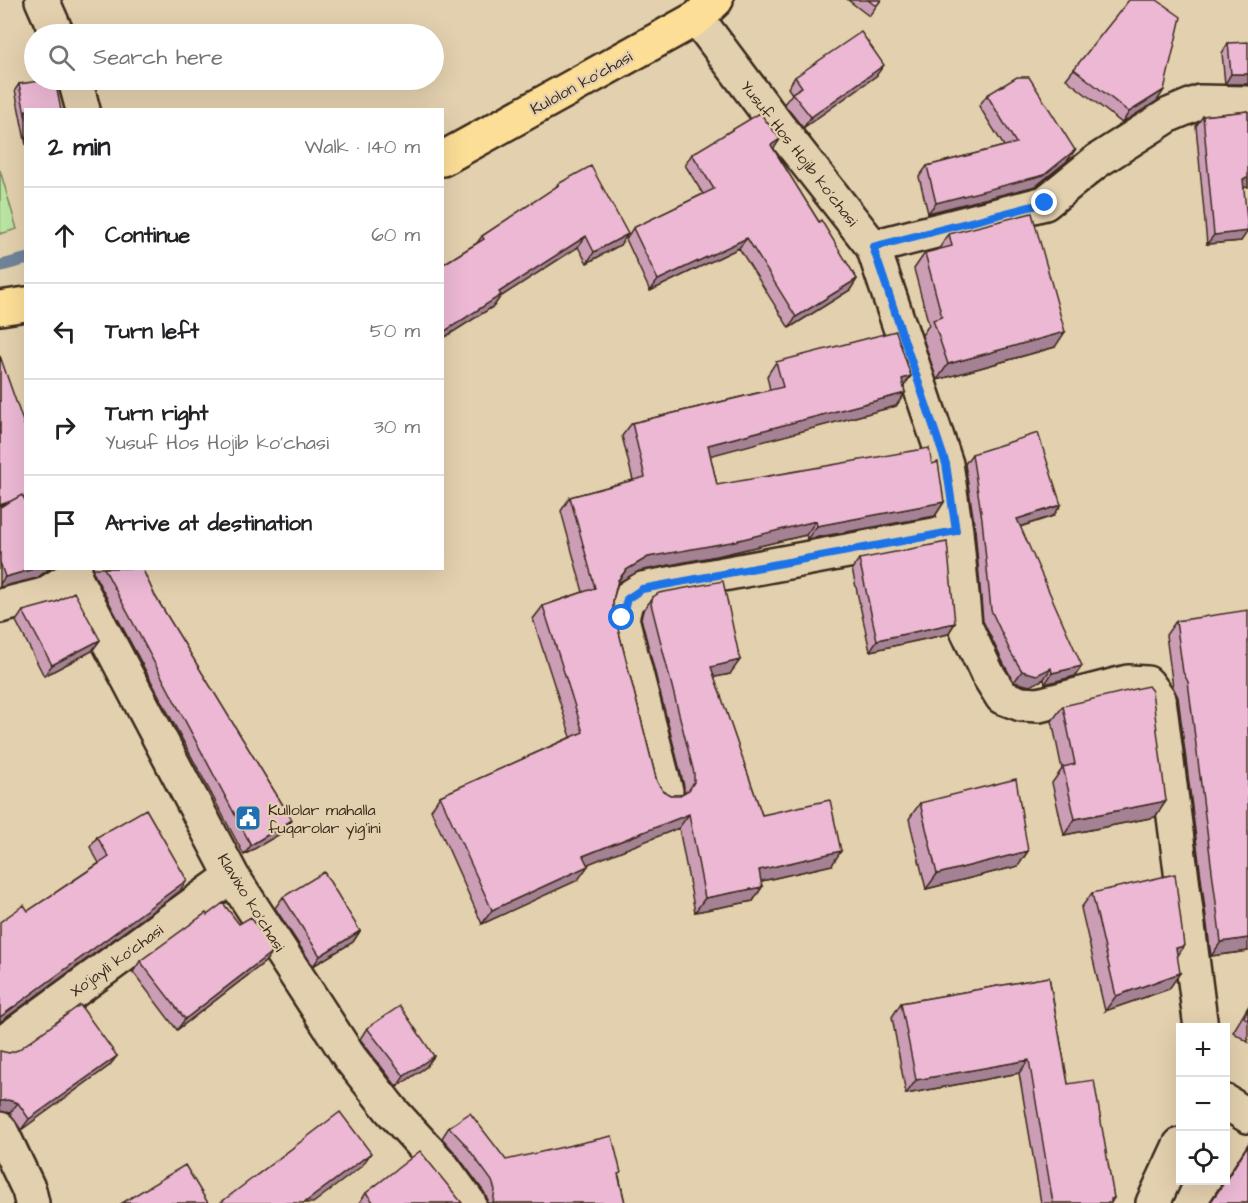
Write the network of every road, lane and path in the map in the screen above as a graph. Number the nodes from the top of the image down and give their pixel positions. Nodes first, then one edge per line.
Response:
1 (42, 0) edge
2 (707, 9) edge
3 (53, 24) edge
4 (77, 90) edge
5 (1248, 103) edge
6 (82, 108) edge
7 (444, 158) edge
8 (873, 247) junction
9 (24, 304) edge
10 (0, 308) edge
11 (956, 531) junction
12 (74, 572) edge
13 (0, 606) edge
14 (666, 791) edge
15 (232, 876) junction
16 (1200, 1023) edge
17 (0, 1045) edge
18 (1230, 1105) edge
19 (1248, 1116) edge
20 (0, 1129) edge
21 (1176, 1154) edge
22 (32, 1203) edge
23 (469, 1203) edge
24 (1153, 1203) edge

1 - 3 street
2 - 7 main road, Kulolon ko'chasi
2 - 8 street, Yusuf Hos Hojib ko'chasi
4 - 6 street
5 - 8 street
8 - 11 street, Yusuf Hos Hojib ko'chasi
9 - 10 main road
11 - 14 street
11 - 16 street, Yusuf Hos Hojib ko'chasi
12 - 13 street, Klavixo ko'chasi
12 - 15 street, Klavixo ko'chasi
15 - 17 street, Xo'jayli ko'chasi
15 - 23 street, Klavixo ko'chasi
18 - 19 street
20 - 22 street
21 - 24 street

